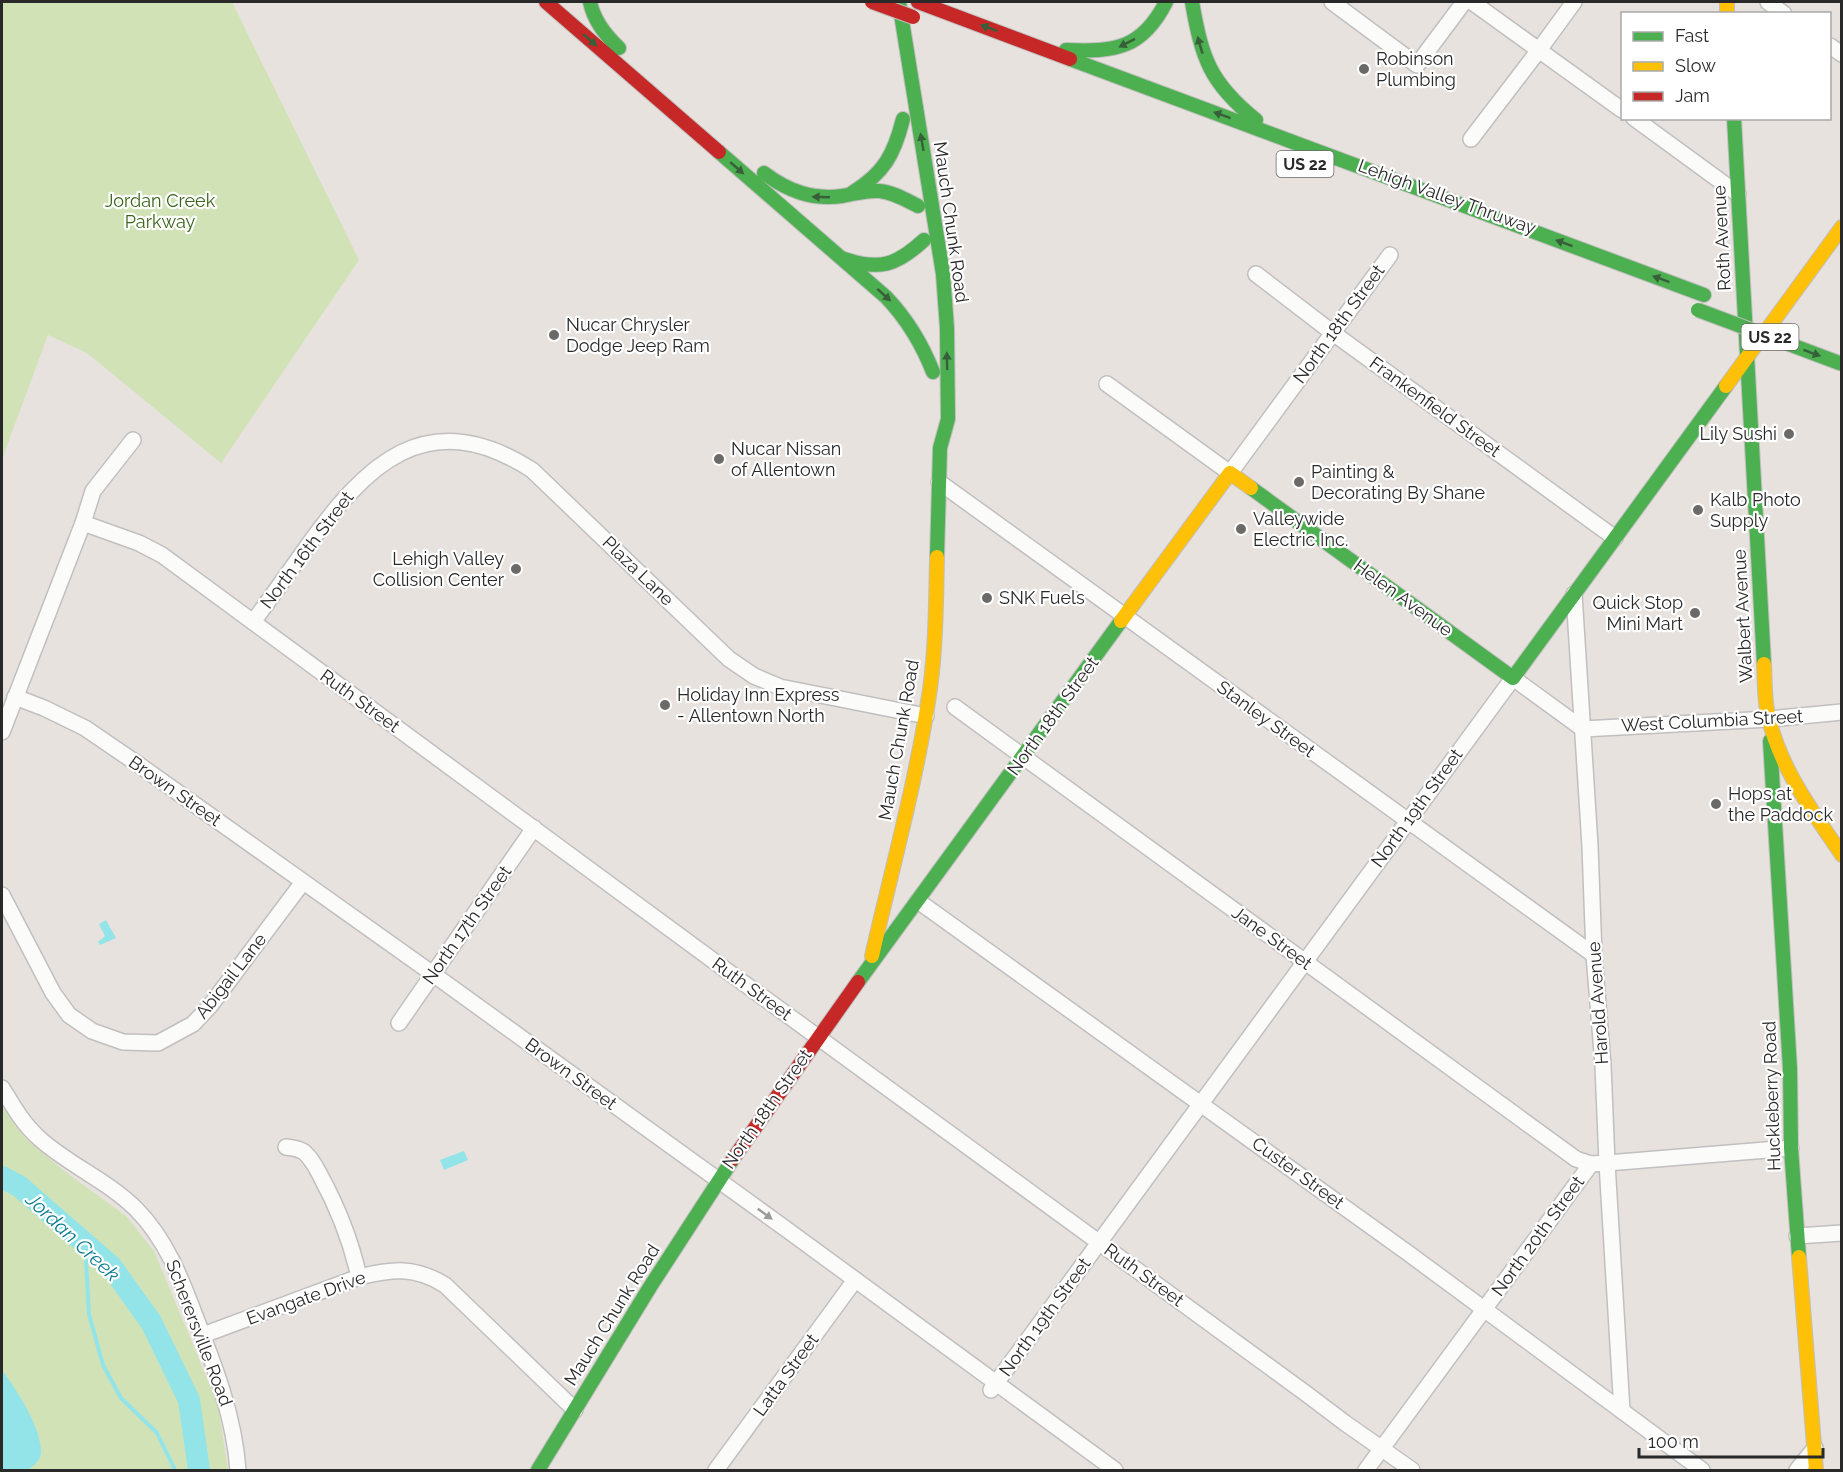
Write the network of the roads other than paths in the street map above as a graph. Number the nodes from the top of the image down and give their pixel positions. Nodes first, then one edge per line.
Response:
1 (546, 2) edge
2 (590, 2) edge
3 (872, 2) edge
4 (884, 2) edge
5 (899, 2) edge
6 (918, 2) edge
7 (1166, 2) edge
8 (1192, 2) edge
9 (1332, 2) edge
10 (1464, 2) edge
11 (1472, 2) edge
12 (1574, 2) edge
13 (1768, 2) edge
14 (1781, 12) edge
15 (918, 19) dead end
16 (887, 22) dead end
17 (1044, 49) junction
18 (1539, 50) junction
19 (1621, 109) edge
20 (1637, 120) edge
21 (1734, 120) edge
22 (1276, 135) junction
23 (1471, 139) dead end
24 (909, 153) dead end
25 (915, 188) dead end
26 (850, 194) junction
27 (1738, 194) junction
28 (935, 221) junction
29 (1842, 227) edge
30 (922, 229) junction
31 (1390, 255) dead end
32 (840, 257) junction
33 (1256, 274) dead end
34 (1709, 297) dead end
35 (1736, 307) dead end
36 (1692, 308) dead end
37 (1789, 327) dead end
38 (1333, 333) junction
39 (932, 339) dead end
40 (1747, 356) junction
41 (1842, 364) edge
42 (1107, 384) dead end
43 (933, 419) dead end
44 (133, 440) dead end
45 (940, 448) junction
46 (1230, 473) junction
47 (362, 480) joint
48 (939, 482) junction
49 (83, 523) junction
50 (1615, 538) junction
51 (1574, 594) junction
52 (1125, 617) junction
53 (253, 622) junction
54 (1513, 678) junction
55 (15, 697) junction
56 (955, 707) dead end
57 (1842, 712) edge
58 (926, 716) junction
59 (1769, 719) junction
60 (1583, 729) junction
61 (2, 732) edge
62 (1023, 756) junction
63 (1407, 820) junction
64 (534, 828) junction
65 (1842, 855) edge
66 (303, 882) junction
67 (889, 884) junction
68 (2, 895) edge
69 (909, 896) junction
70 (1594, 955) junction
71 (1304, 961) junction
72 (871, 963) junction
73 (433, 974) junction
74 (399, 1023) dead end
75 (818, 1037) junction
76 (2, 1088) edge
77 (1200, 1104) junction
78 (286, 1147) dead end
79 (1791, 1148) junction
80 (1607, 1163) junction
81 (1591, 1164) junction
82 (718, 1180) junction
83 (1842, 1233) edge
84 (1797, 1236) junction
85 (1099, 1242) junction
86 (359, 1277) junction
87 (855, 1280) junction
88 (1484, 1309) junction
89 (202, 1335) junction
90 (994, 1386) junction
91 (575, 1410) junction
92 (1622, 1412) junction
93 (1815, 1448) junction
94 (1382, 1449) junction
95 (238, 1470) edge
96 (538, 1470) edge
97 (716, 1470) edge
98 (1115, 1470) edge
99 (1366, 1470) edge
100 (1412, 1470) edge
101 (1702, 1470) edge
102 (1797, 1470) edge
103 (1816, 1470) edge

1 -> 32 main road
26 -> 2 main road
3 - 15 main road, bridge
4 - 16 main road
28 -> 5 main road, Mauch Chunk Road
17 -> 6 main road, Lehigh Valley Thruway / US 22
7 -> 17 main road
22 -> 8 main road
9 - 10 street
11 - 18 street
12 - 18 street
13 - 14 street
22 -> 17 main road, Lehigh Valley Thruway / US 22
18 - 19 street
18 - 23 street
20 - 27 street
21 - 27 main road, Roth Avenue
34 -> 22 main road, Lehigh Valley Thruway / US 22
24 - 26 main road, Mauch Chunk Road
25 - 30 main road, Mauch Chunk Road
26 - 30 main road
27 - 40 main road, Roth Avenue
28 - 30 main road
28 - 30 main road
45 -> 28 main road, Mauch Chunk Road
29 - 40 main road, North 19th Street
30 - 32 main road
31 - 38 street, North 18th Street
32 -> 39 main road
33 - 38 street, Frankenfield Street
35 - 37 main road, US 22
36 -> 41 main road, US 22, bridge
38 - 46 street, North 18th Street
38 - 50 street, Frankenfield Street
40 - 50 main road, North 19th Street
40 - 59 main road, Walbert Avenue
42 - 46 street, Helen Avenue
43 - 45 main road, Mauch Chunk Road
44 - 49 street
45 - 48 main road, Mauch Chunk Road
46 - 52 main road, North 18th Street
46 - 54 main road, Helen Avenue
47 - 53 street, North 16th Street
47 - 58 street, Plaza Lane
48 - 52 street, Stanley Street
48 - 58 main road, Mauch Chunk Road
49 - 53 street, Ruth Street
49 - 55 street
50 - 51 main road, North 19th Street
51 - 54 main road, North 19th Street
51 - 60 street, Harold Avenue
52 - 62 main road, North 18th Street
52 - 63 street, Stanley Street
53 - 64 street, Ruth Street
54 - 60 street, Helen Avenue
54 - 63 street, North 19th Street
55 - 61 street
55 - 66 street, Brown Street
56 - 62 street, Jane Street
57 - 59 street, West Columbia Street
58 - 67 main road, Mauch Chunk Road
59 - 60 street, West Columbia Street
59 - 65 main road, Walbert Avenue
59 - 79 main road, Huckleberry Road
60 - 70 street, Harold Avenue
62 - 69 main road, North 18th Street
62 - 71 street, Jane Street
63 - 70 street, Stanley Street
63 - 71 street, North 19th Street
64 - 73 street, North 17th Street
64 - 75 street, Ruth Street
66 - 68 street, Abigail Lane
66 - 73 street, Brown Street
67 - 69 main road, Custer Street
67 - 72 main road, Mauch Chunk Road
69 - 72 main road, North 18th Street
69 - 77 street, Custer Street
70 - 80 street, Harold Avenue
71 - 77 street, North 19th Street
71 - 81 street, Jane Street
72 - 75 main road, North 18th Street
73 - 74 street, North 17th Street
73 - 82 street, Brown Street
75 - 82 main road, North 18th Street
75 - 85 street, Ruth Street
76 - 89 street, Scherersville Road
77 - 85 street, North 19th Street
77 - 88 street, Custer Street
78 - 86 street
79 - 80 street, North 20th Street
79 - 84 main road, Huckleberry Road
80 - 81 street, North 20th Street
80 - 92 street, Harold Avenue
81 - 88 street, North 20th Street
82 -> 87 street, Brown Street
82 - 91 main road, Mauch Chunk Road
83 - 84 street
84 - 93 main road, Huckleberry Road
85 - 90 street, North 19th Street
85 - 94 street, Ruth Street
86 - 89 street, Evangate Drive
86 - 91 street, Evangate Drive
87 - 90 street, Brown Street
87 - 97 street, Latta Street
88 - 92 street, Custer Street
88 - 94 street, North 20th Street
89 - 95 street, Scherersville Road
90 - 98 street, Brown Street
91 - 96 main road, Mauch Chunk Road
92 - 101 street, Custer Street
93 - 102 street
93 - 103 main road, Huckleberry Road
94 - 99 street, North 20th Street
94 - 100 street, Ruth Street

